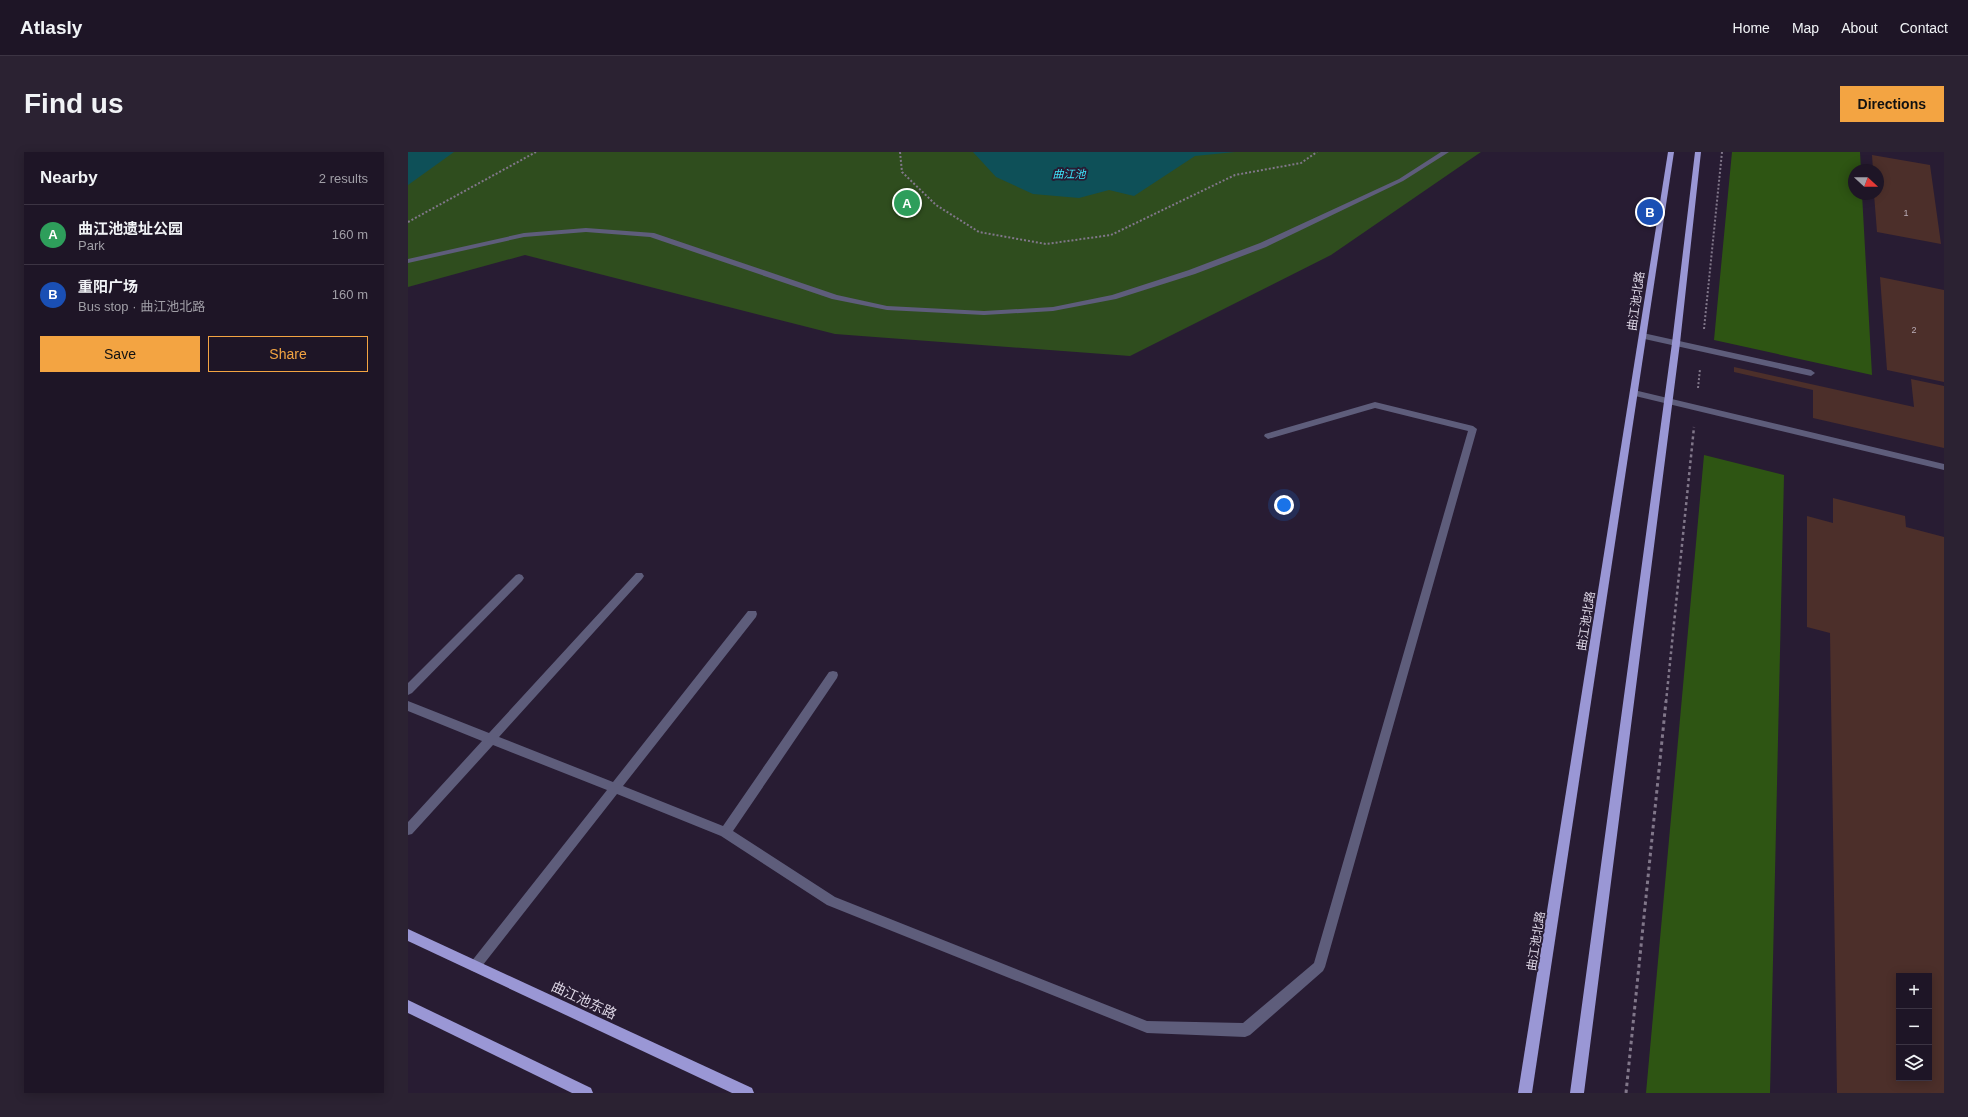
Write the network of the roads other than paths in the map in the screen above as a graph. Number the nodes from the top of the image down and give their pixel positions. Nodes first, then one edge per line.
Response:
1 (1446, 152) edge
2 (1671, 152) edge
3 (1698, 152) edge
4 (408, 261) edge
5 (1644, 336) junction
6 (1676, 343) junction
7 (1811, 373) dead end
8 (1634, 394) junction
9 (1668, 401) junction
10 (1268, 436) dead end
11 (1944, 466) edge
12 (639, 576) dead end
13 (520, 578) dead end
14 (752, 614) dead end
15 (833, 675) dead end
16 (408, 690) edge
17 (408, 706) edge
18 (491, 739) junction
19 (616, 789) junction
20 (408, 830) edge
21 (724, 832) junction
22 (408, 935) edge
23 (475, 966) junction
24 (408, 1006) edge
25 (586, 1093) edge
26 (747, 1093) edge
27 (1525, 1093) edge
28 (1577, 1093) edge

1 - 4 street
2 - 5 main road, 曲江池北路
3 - 6 main road
5 - 6 street
5 - 8 main road, 曲江池北路
6 - 7 street
6 - 9 main road
8 - 9 street
8 - 27 main road, 曲江池北路
9 - 11 street
9 - 28 main road
10 - 21 street
12 - 18 street
13 - 16 street
14 - 19 street
15 - 21 street
17 - 18 street
18 - 19 street
18 - 20 street
19 - 21 street
19 - 23 street
22 - 23 main road, 曲江池东路
23 - 26 main road, 曲江池东路
24 - 25 main road

